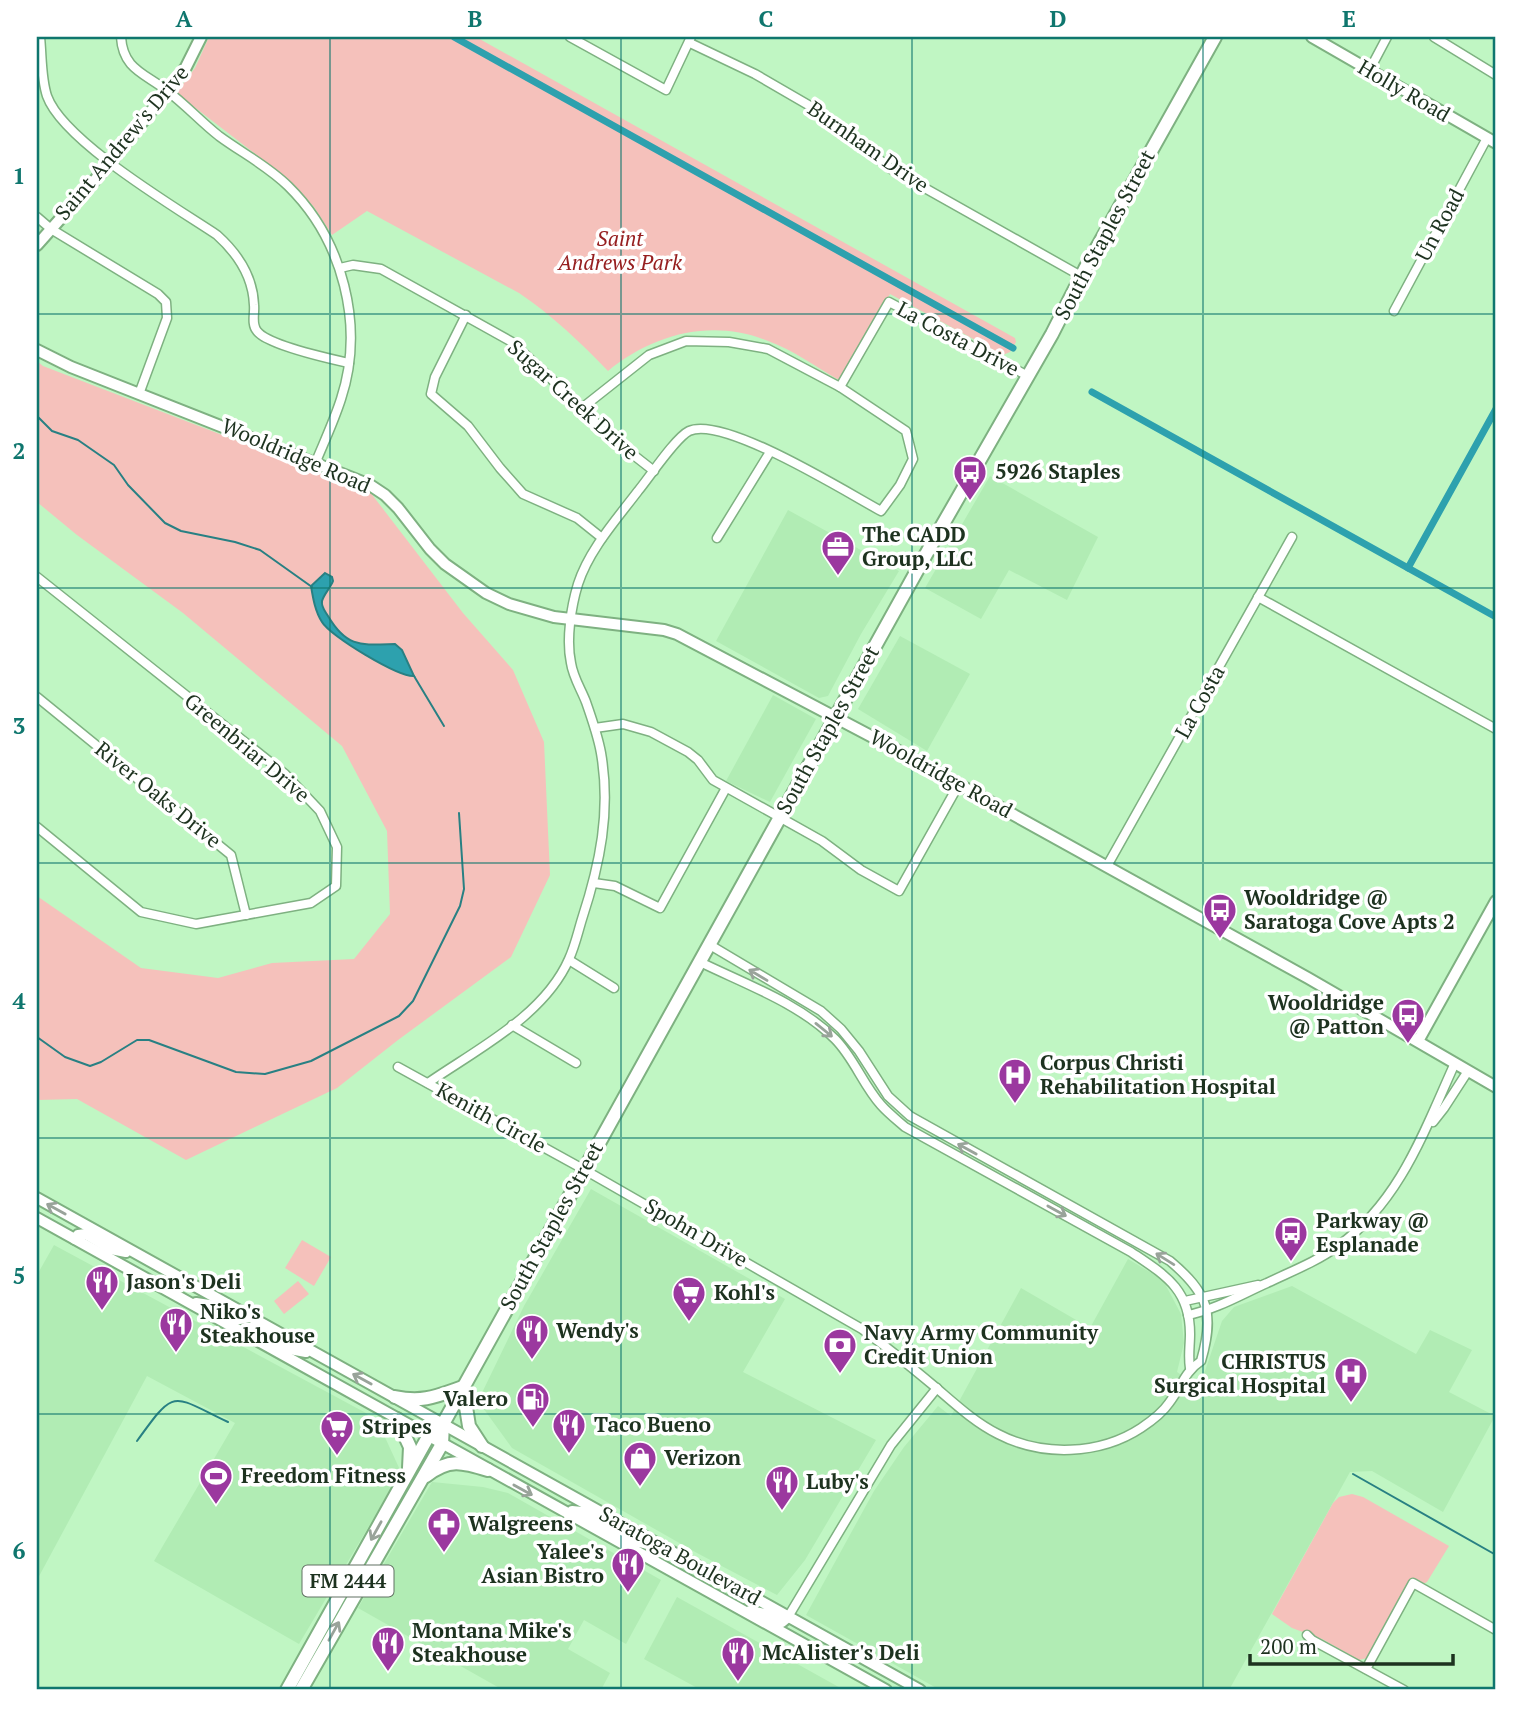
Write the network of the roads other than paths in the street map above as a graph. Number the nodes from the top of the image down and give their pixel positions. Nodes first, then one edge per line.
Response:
1 (40, 37) edge
2 (121, 37) edge
3 (201, 37) edge
4 (570, 37) edge
5 (1214, 37) edge
6 (1312, 37) edge
7 (1387, 37) edge
8 (1434, 37) edge
9 (690, 40) edge
10 (1369, 71) junction
11 (1496, 75) edge
12 (167, 91) junction
13 (1492, 140) edge
14 (110, 163) junction
15 (37, 217) edge
16 (51, 229) junction
17 (37, 245) edge
18 (340, 268) junction
19 (1081, 276) junction
20 (1394, 312) dead end
21 (466, 315) junction
22 (37, 351) edge
23 (349, 363) junction
24 (1028, 376) junction
25 (840, 387) junction
26 (139, 394) junction
27 (582, 408) junction
28 (770, 452) junction
29 (316, 464) junction
30 (654, 471) junction
31 (1292, 537) dead end
32 (602, 538) junction
33 (717, 538) dead end
34 (37, 577) edge
35 (1258, 597) junction
36 (572, 620) junction
37 (37, 697) edge
38 (837, 717) junction
39 (595, 728) junction
40 (1496, 729) edge
41 (959, 784) junction
42 (726, 789) junction
43 (779, 818) junction
44 (37, 827) edge
45 (1107, 866) junction
46 (594, 883) junction
47 (1496, 901) edge
48 (246, 915) junction
49 (710, 945) junction
50 (569, 960) junction
51 (700, 962) junction
52 (614, 988) dead end
53 (794, 997) junction
54 (789, 1006) junction
55 (512, 1025) junction
56 (851, 1041) junction
57 (1418, 1041) junction
58 (842, 1047) junction
59 (576, 1063) dead end
60 (1455, 1063) junction
61 (398, 1067) dead end
62 (1468, 1071) junction
63 (428, 1083) junction
64 (1496, 1087) edge
65 (1429, 1127) junction
66 (934, 1131) junction
67 (929, 1140) junction
68 (583, 1168) junction
69 (1029, 1184) junction
70 (1024, 1193) junction
71 (37, 1198) edge
72 (37, 1211) edge
73 (37, 1218) edge
74 (78, 1221) junction
75 (75, 1239) junction
76 (1137, 1243) junction
77 (1131, 1252) junction
78 (136, 1253) junction
79 (1264, 1284) junction
80 (1202, 1296) junction
81 (1185, 1301) junction
82 (187, 1302) junction
83 (1207, 1311) junction
84 (1188, 1315) junction
85 (250, 1317) junction
86 (242, 1333) junction
87 (319, 1355) junction
88 (1190, 1368) junction
89 (463, 1387) junction
90 (937, 1388) junction
91 (395, 1397) junction
92 (397, 1419) junction
93 (443, 1424) junction
94 (428, 1437) junction
95 (442, 1444) junction
96 (482, 1446) junction
97 (488, 1470) junction
98 (409, 1471) junction
99 (423, 1478) junction
100 (569, 1515) junction
101 (665, 1547) junction
102 (737, 1608) junction
103 (788, 1617) junction
104 (1496, 1630) edge
105 (1307, 1635) dead end
106 (303, 1661) junction
107 (1366, 1669) junction
108 (303, 1687) edge
109 (906, 1687) edge
110 (287, 1690) edge
111 (886, 1690) edge
112 (919, 1690) edge
113 (1404, 1690) edge

1 - 14 street
2 - 12 street
3 - 12 main road, Saint Andrew's Drive
4 - 9 street
5 - 19 main road, South Staples Street
6 - 10 main road, Holly Road
7 - 10 street
8 - 11 street
9 - 19 street, Burnham Drive
10 - 13 main road, Holly Road
12 - 14 main road, Saint Andrew's Drive
12 - 18 street
13 - 20 street, Un Road
14 - 16 main road, Saint Andrew's Drive
14 - 23 street
15 - 16 street
16 - 17 main road, Saint Andrew's Drive
16 - 26 street
18 - 21 street, Sugar Creek Drive
18 - 23 street
19 - 24 main road, South Staples Street
21 - 27 street, Sugar Creek Drive
21 - 32 street
22 - 26 main road, Wooldridge Road
23 - 29 street
24 - 25 street, La Costa Drive
24 - 38 main road, South Staples Street
25 - 27 street
25 - 28 street
26 - 29 main road, Wooldridge Road
27 - 30 street, Sugar Creek Drive
28 - 30 street
28 - 33 street
29 - 36 main road, Wooldridge Road
30 - 32 street
31 - 35 street, La Costa
32 - 36 street
34 - 48 street, Greenbriar Drive
35 - 40 street
35 - 45 street, La Costa
36 - 38 main road, Wooldridge Road
36 - 39 street
37 - 48 street, River Oaks Drive
38 - 41 main road, Wooldridge Road
38 - 43 main road, South Staples Street
39 - 42 street
39 - 46 street
41 - 43 street
41 - 45 main road, Wooldridge Road
42 - 43 street
42 - 46 street
43 - 49 main road, South Staples Street
44 - 48 street
45 - 57 main road, Wooldridge Road
46 - 50 street
47 - 57 main road
49 - 51 main road, South Staples Street
53 -> 49 street
50 - 52 street
50 - 55 street
51 - 54 street
51 - 68 main road, South Staples Street
53 - 54 street
53 - 56 street
54 -> 58 street
55 - 59 street
55 - 63 street
56 - 58 street
56 - 66 street
57 - 60 main road, Wooldridge Road
58 - 67 street
60 - 62 main road, Wooldridge Road
60 - 65 street
61 - 63 street, Kenith Circle
62 - 64 main road, Wooldridge Road
62 - 65 street
63 - 68 street, Kenith Circle
65 - 79 street
66 - 67 street
69 -> 66 street
67 - 70 street
68 - 89 main road, South Staples Street
68 - 90 street, Spohn Drive
69 - 70 street
69 - 76 street
70 -> 77 street
74 -> 71 main road, Saratoga Boulevard
72 - 74 main road
73 - 75 main road, Saratoga Boulevard
74 - 78 main road, Saratoga Boulevard
75 - 78 main road
75 - 82 main road, Saratoga Boulevard
76 - 77 street
80 -> 76 street
77 - 81 street
78 - 85 main road, Saratoga Boulevard
79 - 80 street
79 - 83 street
80 - 81 street
80 - 83 street
81 - 84 street
82 - 85 main road
82 - 86 main road, Saratoga Boulevard
83 - 84 street
83 - 88 street, Spohn Drive
84 - 88 street
85 - 87 main road, Saratoga Boulevard
86 - 87 main road
86 - 92 main road, Saratoga Boulevard
91 -> 87 main road, Saratoga Boulevard
88 - 90 street, Spohn Drive
89 - 91 main road
89 - 93 main road, South Staples Street
89 - 96 main road
90 - 103 street
91 - 93 main road, Saratoga Boulevard
92 - 94 main road, Saratoga Boulevard
92 - 98 main road
93 - 94 main road, South Staples Street / FM 2444
93 - 95 main road, South Staples Street / FM 2444
93 - 96 main road, Saratoga Boulevard
94 - 95 main road, Saratoga Boulevard
94 - 98 main road, South Staples Street / FM 2444
95 - 97 main road, Saratoga Boulevard
95 - 99 main road, South Staples Street / FM 2444
96 - 101 main road, Saratoga Boulevard
97 - 99 main road
97 -> 100 main road, Saratoga Boulevard
98 -> 106 main road, South Staples Street / FM 2444
108 -> 99 main road, South Staples Street / FM 2444
100 - 101 main road
100 - 102 main road, Saratoga Boulevard
101 - 103 main road, Saratoga Boulevard
102 - 103 main road
102 - 111 main road, Saratoga Boulevard
103 - 109 main road, Saratoga Boulevard
104 - 107 street
105 - 107 street
106 - 108 main road
106 - 110 main road, South Staples Street / FM 2444
107 - 113 street
109 - 112 main road, Saratoga Boulevard

